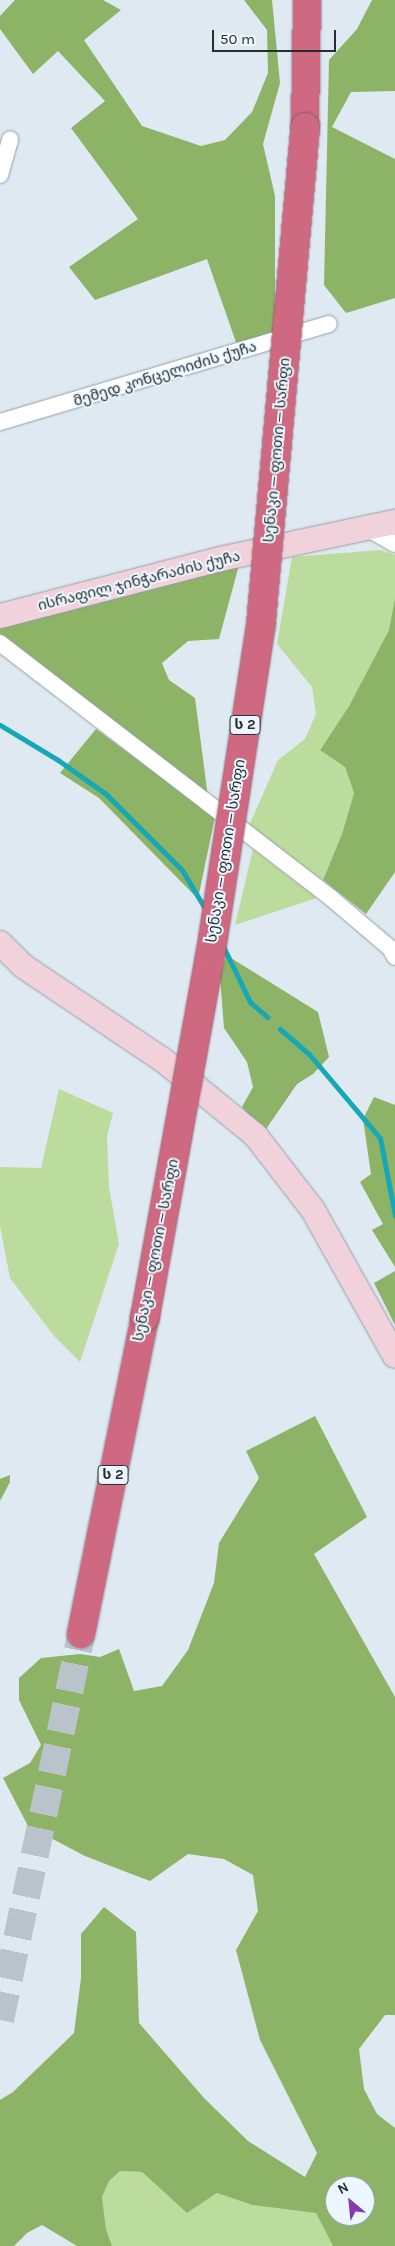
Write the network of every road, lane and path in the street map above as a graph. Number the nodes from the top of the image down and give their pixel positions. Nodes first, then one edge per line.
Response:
1 (307, 0) edge
2 (10, 138) dead end
3 (0, 176) edge
4 (329, 324) dead end
5 (0, 422) edge
6 (395, 522) edge
7 (367, 528) junction
8 (395, 544) edge
9 (0, 616) edge
10 (0, 643) edge
11 (0, 943) edge
12 (395, 957) edge
13 (395, 1356) edge
14 (81, 1634) tunnel mouth

1 - 14 highway, სენაკი — ფოთი — სარფი / ს 2, bridge
2 - 3 street
4 - 5 street, მემედ კონცელიძის ქუჩა
6 - 7 street, ისრაფილ ჯინჭარაძის ქუჩა
7 - 8 street
7 - 9 street, ისრაფილ ჯინჭარაძის ქუჩა
10 - 12 street
11 - 13 street

